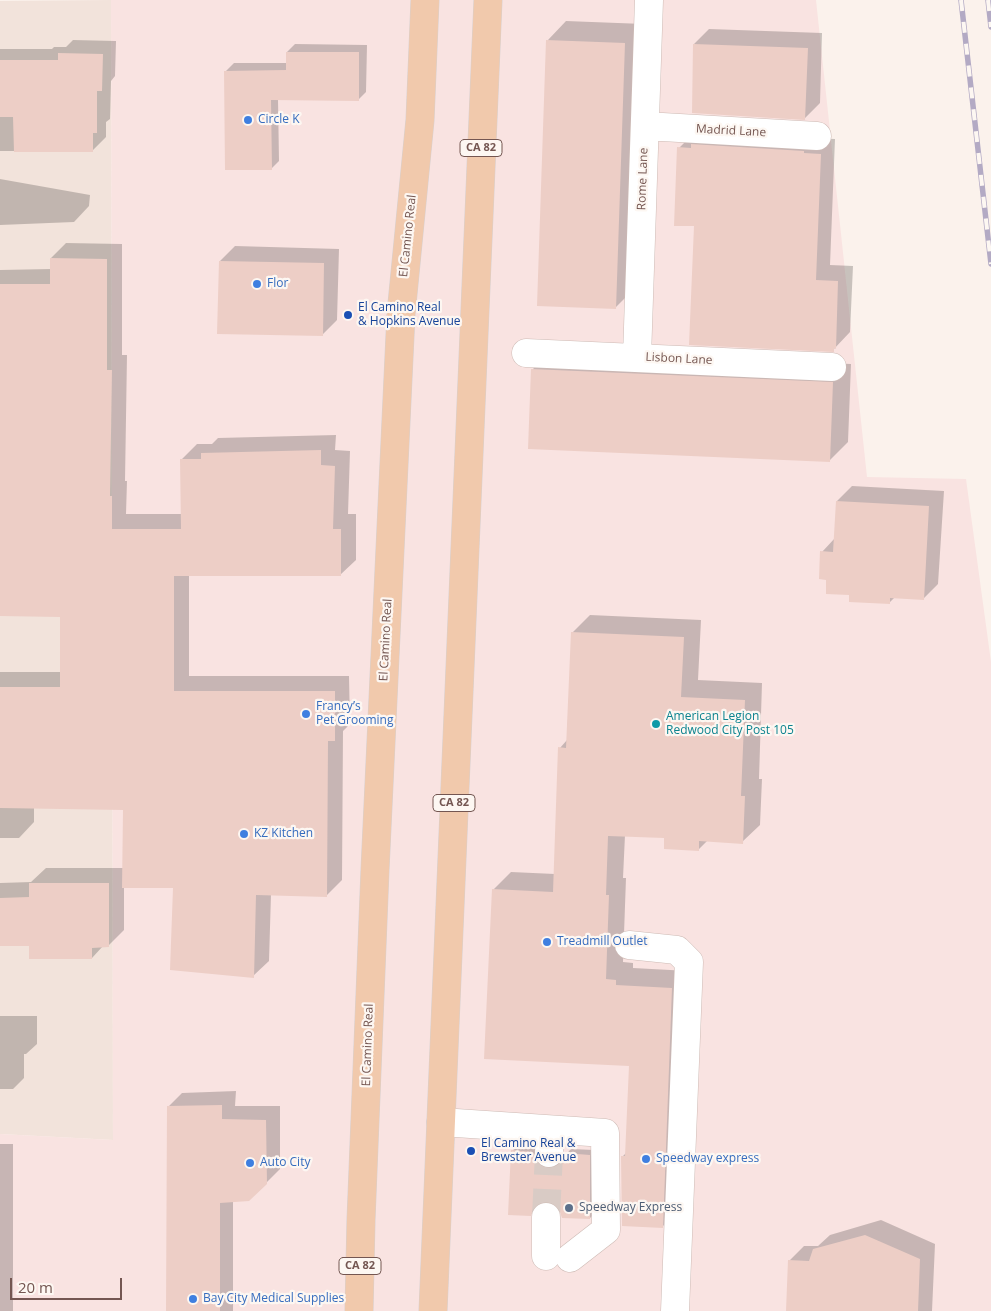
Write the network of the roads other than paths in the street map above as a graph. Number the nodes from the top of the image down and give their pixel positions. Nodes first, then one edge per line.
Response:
1 (425, 0) edge
2 (488, 0) edge
3 (649, 0) edge
4 (645, 126) junction
5 (817, 136) dead end
6 (526, 353) dead end
7 (637, 357) junction
8 (832, 366) dead end
9 (629, 945) dead end
10 (441, 1122) junction
11 (546, 1217) tunnel mouth
12 (359, 1311) edge
13 (433, 1311) edge
14 (675, 1311) edge

1 - 12 main road, El Camino Real / CA 82
2 - 10 main road, CA 82
3 - 4 street, Rome Lane
4 - 5 street, Madrid Lane
4 - 7 street, Rome Lane
6 - 7 street, Lisbon Lane
7 - 8 street, Lisbon Lane
9 - 14 street
10 - 11 street
10 - 13 main road, CA 82

